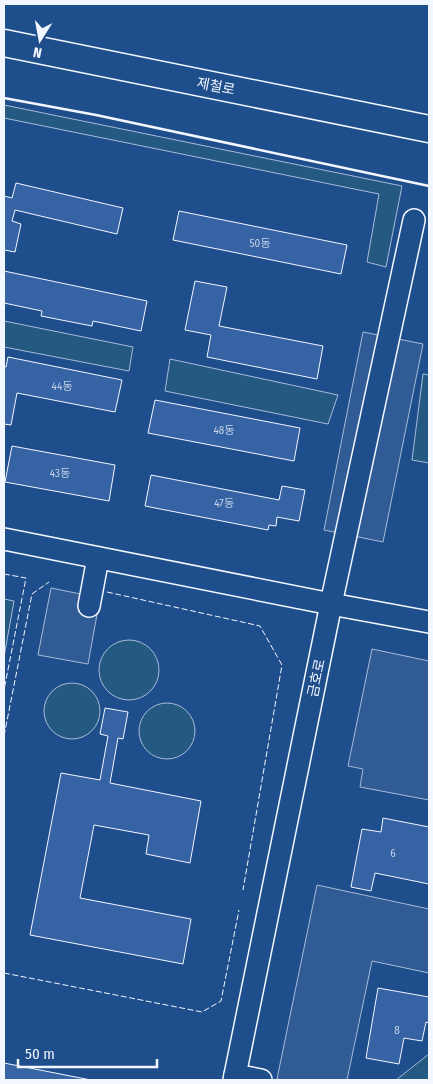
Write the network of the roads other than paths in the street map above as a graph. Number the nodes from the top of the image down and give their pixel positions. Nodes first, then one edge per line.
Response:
1 (4, 43) edge
2 (429, 129) edge
3 (414, 220) dead end
4 (4, 539) edge
5 (98, 558) junction
6 (331, 604) junction
7 (89, 606) dead end
8 (429, 622) edge
9 (234, 1078) edge
10 (261, 1080) edge

1 - 2 main road, 제철로
3 - 6 street, 금호로
4 - 5 street
5 - 6 street
5 - 7 street
6 - 8 street
6 - 9 street, 금호로
9 - 10 street

